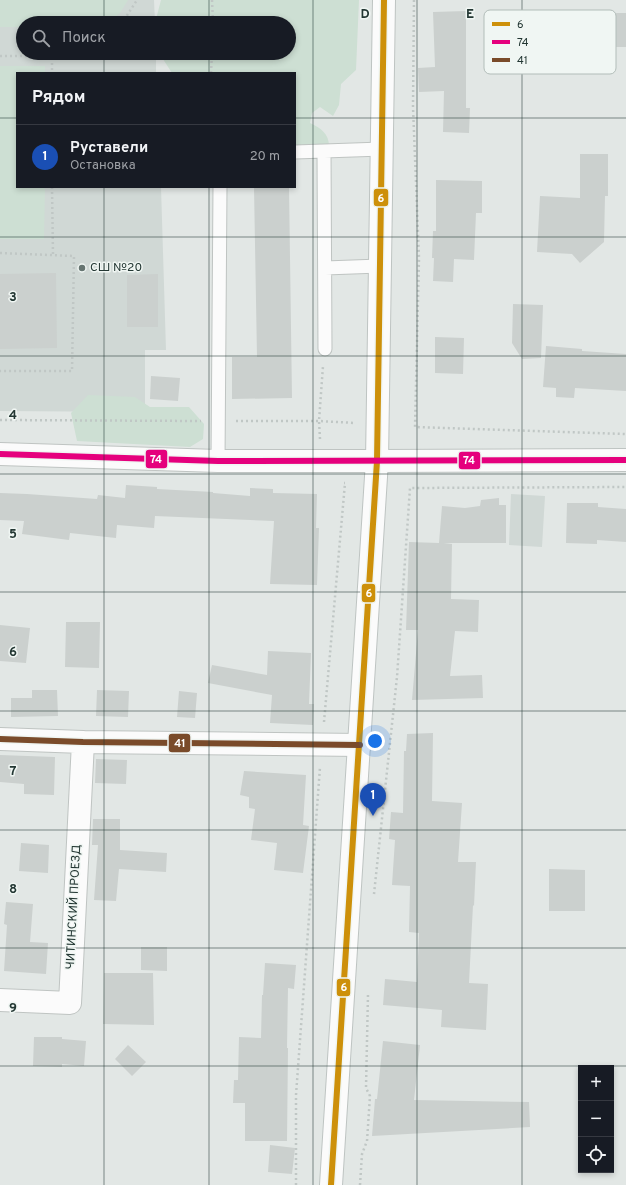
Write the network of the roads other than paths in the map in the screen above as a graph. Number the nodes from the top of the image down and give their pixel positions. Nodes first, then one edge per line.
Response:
1 (384, 0) edge
2 (382, 149) junction
3 (324, 151) junction
4 (296, 152) edge
5 (220, 188) edge
6 (380, 266) junction
7 (325, 268) junction
8 (325, 349) road end
9 (0, 454) edge
10 (626, 460) edge
11 (218, 461) junction
12 (377, 461) junction
13 (0, 739) edge
14 (82, 742) junction
15 (360, 745) junction
16 (0, 1000) edge
17 (331, 1185) edge

1 - 2 street
2 - 3 lane
2 - 6 street
3 - 4 lane
3 - 7 lane
5 - 11 lane
6 - 7 lane
6 - 12 street
7 - 8 lane
9 - 11 street
10 - 12 street
11 - 12 street
12 - 15 street
13 - 14 street
14 - 15 street
14 - 16 street, ЧИТИНСКИЙ ПРОЕЗД
15 - 17 street

